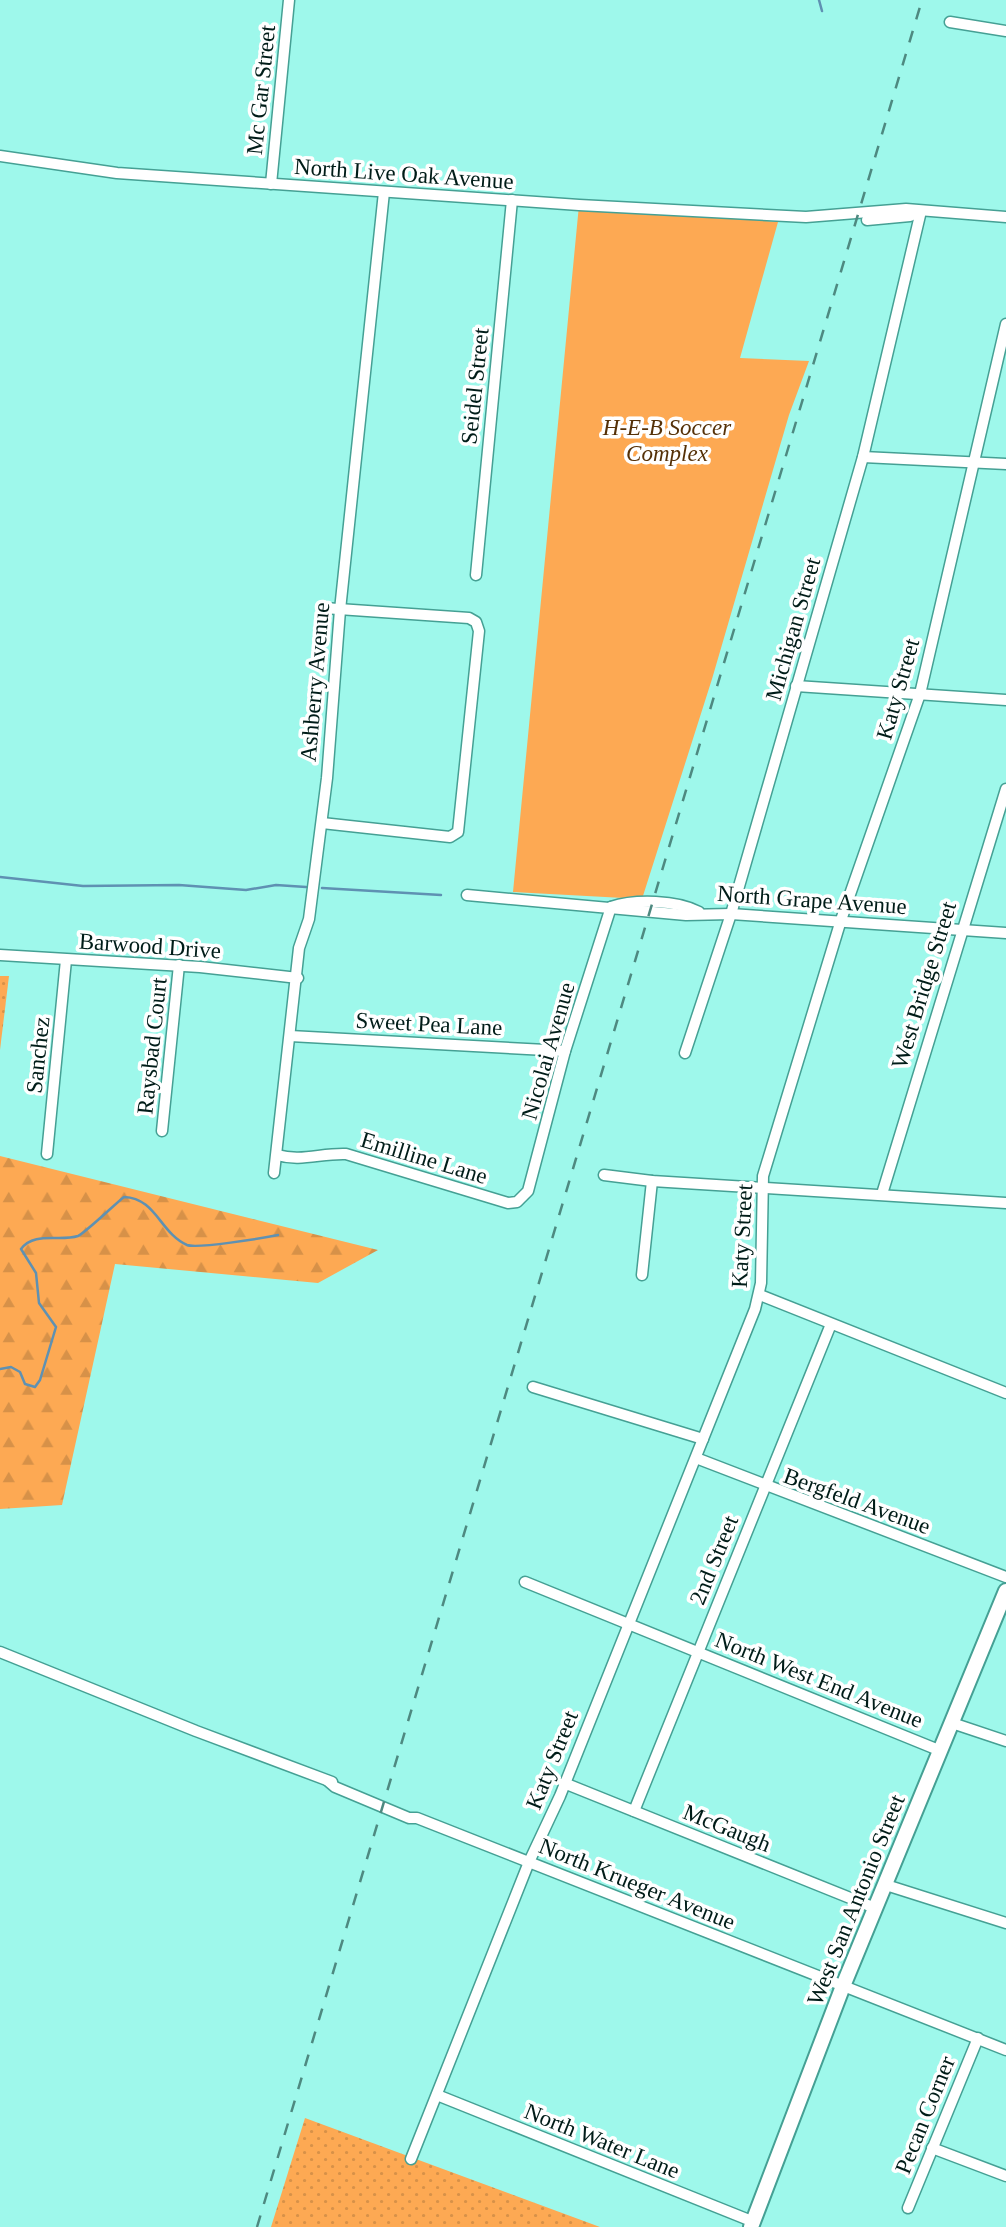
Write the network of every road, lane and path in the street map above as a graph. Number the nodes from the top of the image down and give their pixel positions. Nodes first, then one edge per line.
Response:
1 (289, 0) edge
2 (950, 22) dead end
3 (1006, 30) edge
4 (0, 156) edge
5 (271, 184) junction
6 (384, 192) junction
7 (512, 200) junction
8 (921, 211) junction
9 (1006, 217) edge
10 (1006, 324) edge
11 (863, 457) junction
12 (974, 463) junction
13 (1006, 464) edge
14 (476, 575) dead end
15 (324, 608) dead end
16 (340, 610) junction
17 (796, 686) junction
18 (920, 694) junction
19 (1006, 700) edge
20 (1006, 789) edge
21 (321, 823) junction
22 (467, 895) dead end
23 (611, 907) junction
24 (731, 914) junction
25 (841, 920) junction
26 (961, 930) junction
27 (1006, 933) edge
28 (0, 955) edge
29 (66, 960) junction
30 (179, 965) junction
31 (298, 978) junction
32 (290, 1036) junction
33 (565, 1051) junction
34 (684, 1053) dead end
35 (162, 1131) dead end
36 (47, 1154) dead end
37 (277, 1155) junction
38 (274, 1173) dead end
39 (604, 1175) dead end
40 (652, 1181) junction
41 (762, 1187) junction
42 (882, 1194) junction
43 (517, 1202) joint
44 (1006, 1203) edge
45 (642, 1275) dead end
46 (760, 1295) junction
47 (831, 1324) junction
48 (533, 1387) dead end
49 (1006, 1393) edge
50 (703, 1439) junction
51 (696, 1458) junction
52 (764, 1487) junction
53 (1006, 1577) edge
54 (525, 1582) dead end
55 (1006, 1591) edge
56 (627, 1623) junction
57 (697, 1651) junction
58 (0, 1652) edge
59 (952, 1723) junction
60 (1006, 1741) edge
61 (942, 1751) junction
62 (564, 1783) junction
63 (634, 1811) junction
64 (529, 1862) junction
65 (886, 1885) junction
66 (875, 1908) junction
67 (1006, 1923) edge
68 (843, 1986) junction
69 (978, 2038) junction
70 (1006, 2050) edge
71 (437, 2095) junction
72 (932, 2148) junction
73 (411, 2159) dead end
74 (1006, 2176) edge
75 (908, 2208) dead end
76 (753, 2225) edge

1 - 5 street, Mc Gar Street
2 - 3 street
4 - 5 street, North Live Oak Avenue
5 - 6 street, North Live Oak Avenue
6 - 7 street, North Live Oak Avenue
6 - 16 street, Ashberry Avenue
7 - 8 street, North Live Oak Avenue
7 - 14 street, Seidel Street
8 - 9 street, North Live Oak Avenue
8 - 11 street, Michigan Street
10 - 12 street, Katy Street
11 - 12 street
11 - 17 street, Michigan Street
12 - 13 street
12 - 18 street, Katy Street
15 - 16 street
16 - 21 street, Ashberry Avenue
16 - 21 street
17 - 18 street
17 - 24 street, Michigan Street
18 - 19 street
18 - 25 street, Katy Street
20 - 26 street, West Bridge Street
21 - 31 street, Ashberry Avenue
22 - 23 street, North Grape Avenue
23 - 24 street, North Grape Avenue
23 - 33 street, Nicolai Avenue
24 - 25 street, North Grape Avenue
24 - 34 street, Michigan Street
25 - 26 street, North Grape Avenue
25 - 41 street, Katy Street
26 - 27 street, North Grape Avenue
26 - 42 street, West Bridge Street
28 - 29 street, Barwood Drive
29 - 30 street, Barwood Drive
29 - 36 street, Sanchez
30 - 31 street, Barwood Drive
30 - 35 street, Raysbad Court
31 - 32 street, Ashberry Avenue
32 - 33 street, Sweet Pea Lane
32 - 37 street, Ashberry Avenue
33 - 43 street, Nicolai Avenue
37 - 38 street, Ashberry Avenue
37 - 43 street, Emilline Lane
39 - 40 street
40 - 41 street
40 - 45 street
41 - 42 street
41 - 46 street, Katy Street
42 - 44 street
46 - 47 street
46 - 50 street, Katy Street
47 - 49 street
47 - 52 street, 2nd Street
48 - 50 street
50 - 51 street, Katy Street
51 - 52 street, Bergfeld Avenue
51 - 56 street, Katy Street
52 - 53 street, Bergfeld Avenue
52 - 57 street, 2nd Street
54 - 56 street, North West End Avenue
55 - 59 street, West San Antonio Street
56 - 57 street, North West End Avenue
56 - 62 street, Katy Street
57 - 61 street, North West End Avenue
57 - 63 street, 2nd Street
58 - 64 street, North Krueger Avenue
59 - 60 street
59 - 61 street, West San Antonio Street
61 - 65 street, West San Antonio Street
62 - 63 street, McGaugh
62 - 64 street, Katy Street
63 - 66 street, McGaugh
64 - 68 street, North Krueger Avenue
64 - 71 street, Katy Street
65 - 66 street, West San Antonio Street
65 - 67 street
66 - 68 street, West San Antonio Street
68 - 69 street, North Krueger Avenue
68 - 76 street, West San Antonio Street
69 - 70 street, North Krueger Avenue
69 - 72 street, Pecan Corner
71 - 73 street, Katy Street
71 - 76 street, North Water Lane
72 - 74 street
72 - 75 street, Pecan Corner

